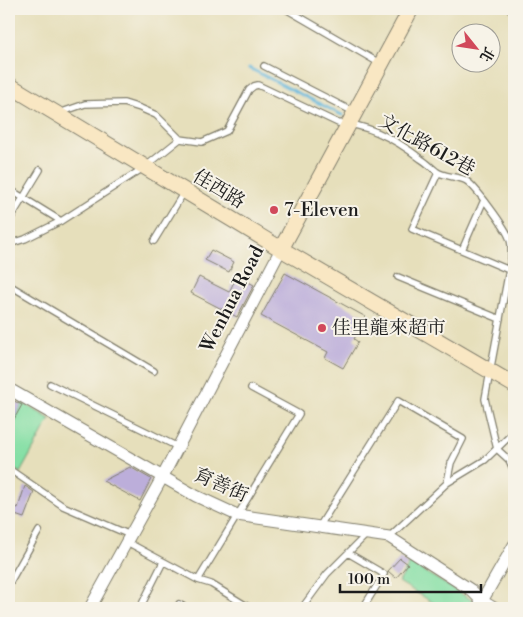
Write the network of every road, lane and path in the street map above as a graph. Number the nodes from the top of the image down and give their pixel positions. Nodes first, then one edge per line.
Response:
1 (286, 9) edge
2 (412, 9) edge
3 (510, 9) edge
4 (514, 12) edge
5 (382, 64) junction
6 (264, 66) dead end
7 (9, 85) edge
8 (57, 114) junction
9 (352, 118) junction
10 (180, 139) junction
11 (145, 167) junction
12 (40, 170) dead end
13 (438, 173) junction
14 (9, 189) edge
15 (184, 191) junction
16 (24, 198) junction
17 (484, 200) junction
18 (9, 221) edge
19 (61, 221) junction
20 (154, 241) dead end
21 (9, 244) edge
22 (281, 249) junction
23 (462, 250) junction
24 (509, 270) junction
25 (398, 277) dead end
26 (9, 285) edge
27 (500, 319) junction
28 (154, 371) dead end
29 (490, 371) junction
30 (50, 384) dead end
31 (514, 385) edge
32 (251, 388) dead end
33 (9, 389) edge
34 (514, 432) edge
35 (178, 447) junction
36 (497, 449) junction
37 (9, 469) edge
38 (514, 471) edge
39 (163, 476) junction
40 (447, 482) junction
41 (238, 515) junction
42 (319, 527) junction
43 (39, 531) dead end
44 (367, 534) junction
45 (389, 537) junction
46 (128, 538) junction
47 (514, 545) edge
48 (348, 553) junction
49 (164, 562) junction
50 (12, 572) edge
51 (198, 580) junction
52 (9, 584) edge
53 (179, 604) dead end
54 (480, 605) edge
55 (90, 608) edge
56 (140, 608) edge
57 (186, 608) edge
58 (250, 608) edge
59 (302, 608) edge
60 (363, 608) edge
61 (494, 608) edge

1 - 5 lane
2 - 5 street, Wenhua Road
3 - 4 lane
5 - 9 street, Wenhua Road
6 - 9 lane
7 - 8 street, 佳西路
8 - 10 lane
8 - 11 street, 佳西路
9 - 10 lane
9 - 13 lane, 文化路612巷
9 - 22 street, Wenhua Road
10 - 11 lane
11 - 15 street, 佳西路
11 - 19 lane
12 - 16 lane
13 - 17 lane, 文化路612巷
13 - 23 lane
14 - 16 lane
15 - 20 lane
15 - 22 street, 佳西路
16 - 18 lane
16 - 19 lane
17 - 23 lane
17 - 24 lane, 文化路612巷
19 - 21 lane
22 - 29 street, 佳西路
22 - 35 street, Wenhua Road
23 - 24 lane
24 - 27 lane, 文化路612巷
25 - 27 lane
26 - 28 lane
27 - 29 lane, 文化路612巷
29 - 31 street, 佳西路
29 - 36 lane, 文化路612巷
30 - 35 lane
32 - 41 lane
33 - 39 street, 育善街
34 - 36 lane
35 - 39 street, Wenhua Road
36 - 38 lane
36 - 40 lane
37 - 46 lane
39 - 41 street, 育善街
39 - 46 street, Wenhua Road
40 - 42 lane
40 - 45 lane
41 - 42 street, 育善街
41 - 51 lane
42 - 44 street, 育善街
43 - 50 lane
44 - 45 street, 育善街
44 - 48 lane
45 - 54 street, 育善街
46 - 49 lane
46 - 55 street, Wenhua Road
47 - 54 street
48 - 59 lane
48 - 60 lane
49 - 51 lane
49 - 56 lane
50 - 52 lane
51 - 58 lane
53 - 57 lane
54 - 61 street, 育善街

